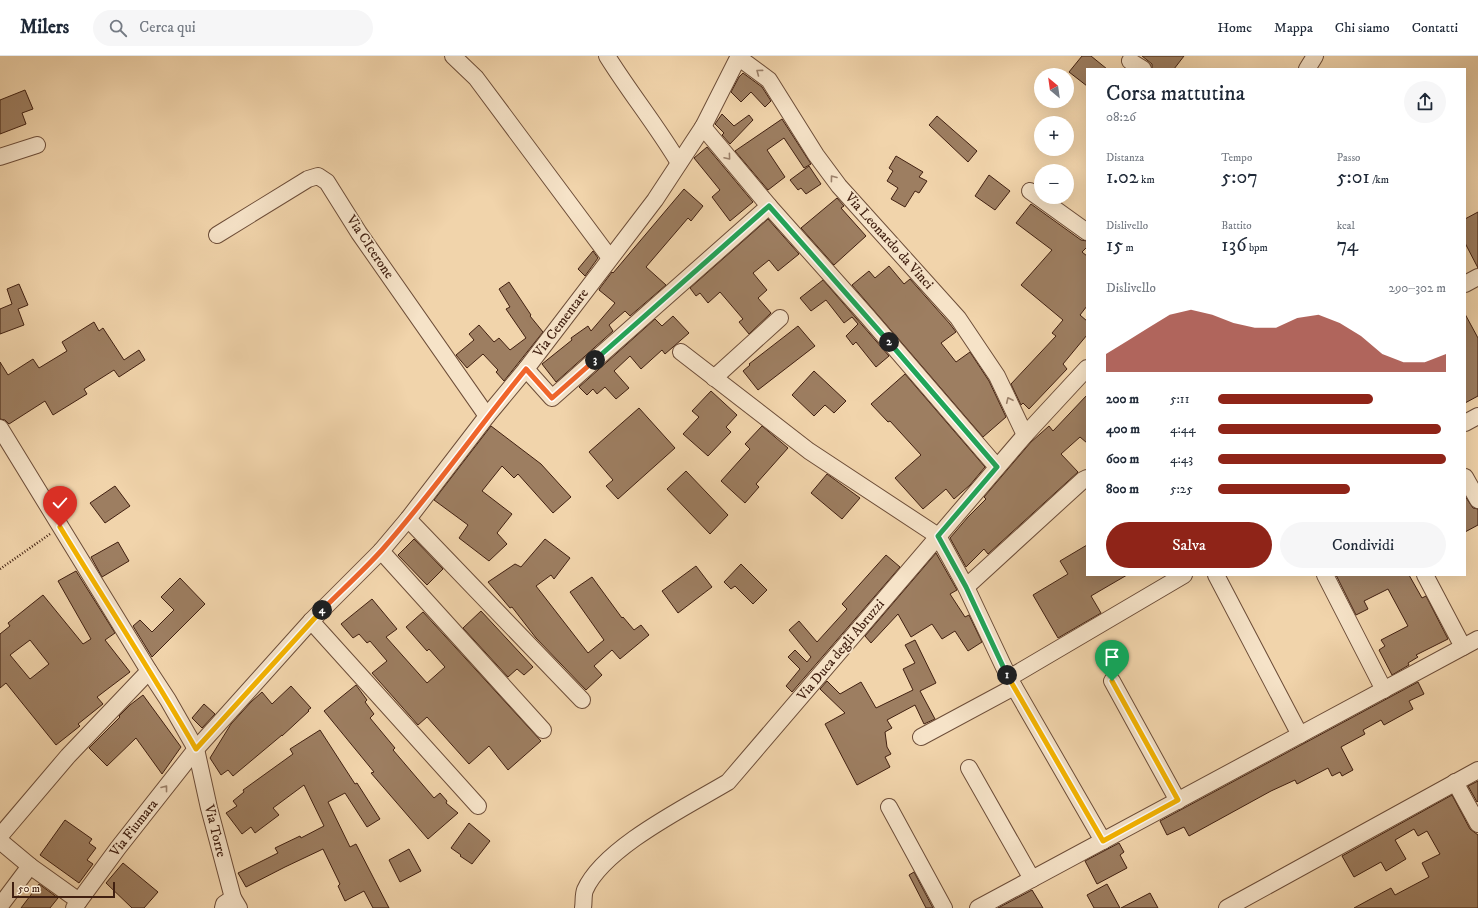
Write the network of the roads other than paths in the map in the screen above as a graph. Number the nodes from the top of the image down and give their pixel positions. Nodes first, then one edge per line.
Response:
1 (453, 56) edge
2 (607, 56) edge
3 (738, 56) edge
4 (1315, 56) edge
5 (1308, 68) edge
6 (703, 127) junction
7 (37, 146) dead end
8 (0, 157) edge
9 (679, 163) junction
10 (1030, 191) dead end
11 (769, 206) junction
12 (1086, 231) edge
13 (217, 235) dead end
14 (610, 258) junction
15 (1478, 277) edge
16 (1466, 283) edge
17 (780, 318) dead end
18 (681, 352) dead end
19 (526, 369) junction
20 (1086, 369) edge
21 (714, 378) junction
22 (487, 416) junction
23 (1478, 416) edge
24 (1466, 422) edge
25 (0, 428) edge
26 (1025, 435) junction
27 (997, 467) junction
28 (1086, 478) edge
29 (1466, 479) edge
30 (1478, 500) edge
31 (408, 519) junction
32 (938, 536) junction
33 (380, 551) junction
34 (1182, 576) edge
35 (1217, 576) edge
36 (1326, 576) edge
37 (1425, 576) edge
38 (966, 587) junction
39 (311, 621) junction
40 (1478, 639) edge
41 (1463, 647) junction
42 (149, 671) junction
43 (1112, 681) dead end
44 (1011, 682) junction
45 (1384, 690) junction
46 (582, 700) dead end
47 (543, 730) dead end
48 (1300, 735) junction
49 (921, 737) dead end
50 (196, 749) junction
51 (969, 768) dead end
52 (1478, 770) edge
53 (1455, 782) junction
54 (1178, 800) junction
55 (478, 806) dead end
56 (889, 807) dead end
57 (1478, 824) edge
58 (0, 836) edge
59 (0, 841) edge
60 (1103, 841) junction
61 (30, 866) junction
62 (1032, 879) junction
63 (77, 905) edge
64 (232, 905) edge
65 (0, 906) edge
66 (583, 908) edge
67 (944, 908) edge
68 (978, 908) edge
69 (1227, 908) edge

1 - 14 street
2 - 9 street
3 - 6 street, Via Cementare
26 -> 3 street, Via Leonardo da Vinci
4 - 5 street
6 - 9 street, Via Cementare
6 -> 11 street
7 - 8 street
9 - 14 street, Via Cementare
10 - 12 street
11 - 19 street
11 - 27 street
13 - 22 street, Via CIcerone
14 - 19 street, Via Cementare
15 - 16 street
17 - 21 street
18 - 21 street
19 - 22 street, Via Cementare
20 - 26 street, Via Duca degli Abruzzi
21 - 32 street
22 - 31 street, Via Cementare
23 - 24 street
25 - 42 street, Via Torre
26 - 27 street, Via Duca degli Abruzzi
27 - 32 street, Via Duca degli Abruzzi
28 - 38 street
29 - 30 street
31 - 33 street, Via Cementare
31 - 46 street
32 - 38 street
32 - 66 street, Via Duca degli Abruzzi
33 - 39 street, Via Cementare
33 - 47 street
34 - 44 street
35 - 48 street
36 - 45 street
37 - 41 street
38 - 44 street
39 - 50 street, Via Cementare
39 - 55 street
40 - 41 street
41 - 45 street
42 - 50 street, Via Torre
42 - 58 street
43 - 54 street
44 - 49 street
44 - 60 street
45 - 48 street
48 - 54 street
63 -> 50 street, Via Fiumara
50 - 64 street, Via Torre
51 - 62 street
52 - 53 street
53 - 57 street
53 - 69 street
54 - 60 street
56 - 67 street
59 - 61 street
60 - 62 street
61 - 63 street
61 - 65 street
62 - 68 street

